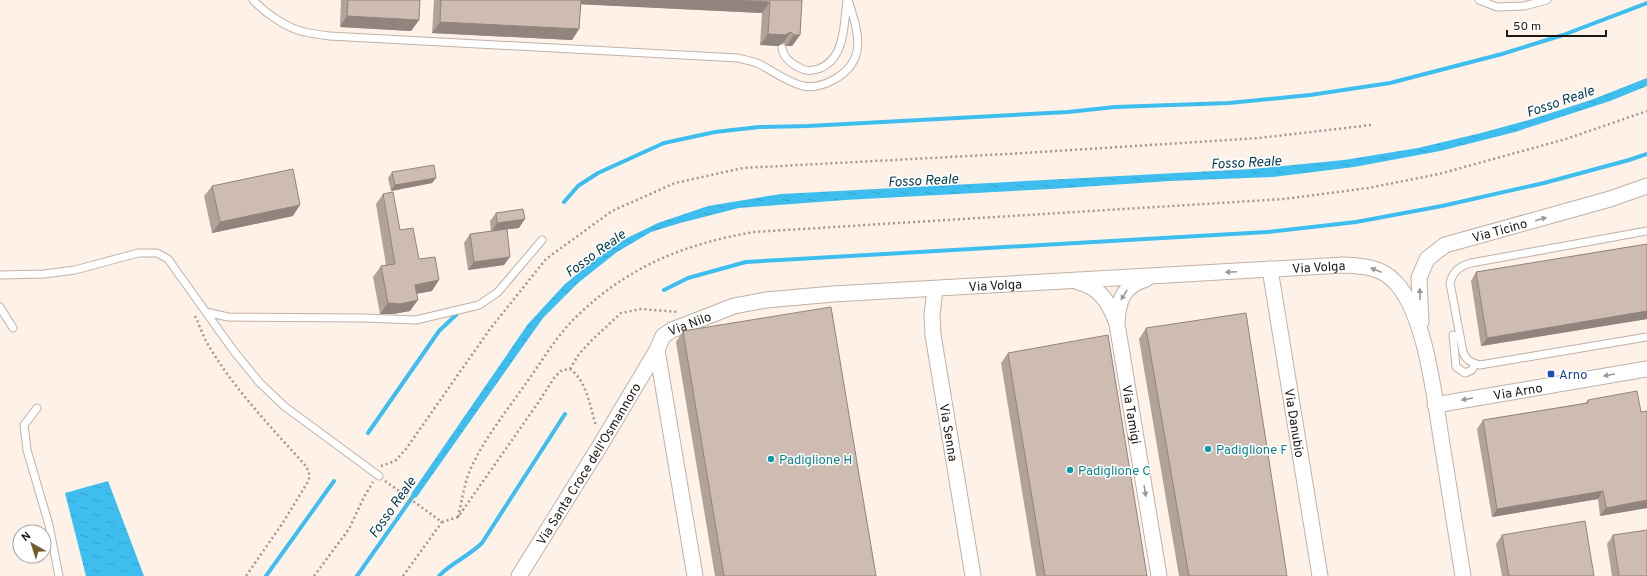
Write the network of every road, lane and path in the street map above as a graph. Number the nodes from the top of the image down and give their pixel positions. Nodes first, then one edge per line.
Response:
1 (253, 0) edge
2 (847, 0) edge
3 (1479, 0) edge
4 (1547, 0) edge
5 (782, 48) edge
6 (1647, 111) edge
7 (1371, 125) dead end
8 (1647, 186) edge
9 (1647, 232) edge
10 (542, 240) dead end
11 (1270, 269) junction
12 (0, 275) edge
13 (1156, 276) junction
14 (1073, 281) junction
15 (935, 289) junction
16 (0, 307) edge
17 (206, 312) junction
18 (195, 315) dead end
19 (703, 316) junction
20 (1117, 324) junction
21 (13, 328) dead end
22 (1421, 333) junction
23 (1453, 335) dead end
24 (1647, 337) edge
25 (657, 350) junction
26 (1475, 364) junction
27 (1647, 368) edge
28 (570, 369) junction
29 (1435, 405) junction
30 (37, 408) dead end
31 (601, 444) junction
32 (377, 474) junction
33 (458, 516) junction
34 (442, 522) junction
35 (59, 576) edge
36 (246, 576) edge
37 (314, 576) edge
38 (403, 576) edge
39 (519, 576) edge
40 (695, 576) edge
41 (973, 576) edge
42 (1158, 576) edge
43 (1320, 576) edge
44 (1463, 576) edge

1 - 2 lane
2 - 5 lane
3 - 4 lane
6 - 33 path
7 - 32 path
22 -> 8 street, Via Ticino
9 - 26 lane
10 - 17 lane
11 -> 13 street, Via Volga
22 -> 11 street, Via Volga
11 - 43 street, Via Danubio
12 - 17 lane
13 - 14 street, Via Volga
13 -> 20 street, Via Tamigi
14 - 15 street, Via Volga
14 - 20 street, Via Tamigi
15 - 19 street, Via Nilo
15 - 41 street, Via Senna
16 - 21 lane
17 - 32 lane
18 - 36 path
19 - 25 street, Via Nilo
19 - 28 path
20 -> 42 street, Via Tamigi
22 - 29 street, Via Volga
23 - 26 lane
24 - 26 lane
25 - 31 street, Via Santa Croce dell'Osmannoro
25 - 40 street, Via Nilo
27 -> 29 street, Via Arno
28 - 31 path
28 - 33 path
29 - 44 street, Via Volga
30 - 35 lane
31 - 39 street, Via Santa Croce dell'Osmannoro
32 - 34 path
32 - 37 path
33 - 34 path
34 - 38 path

